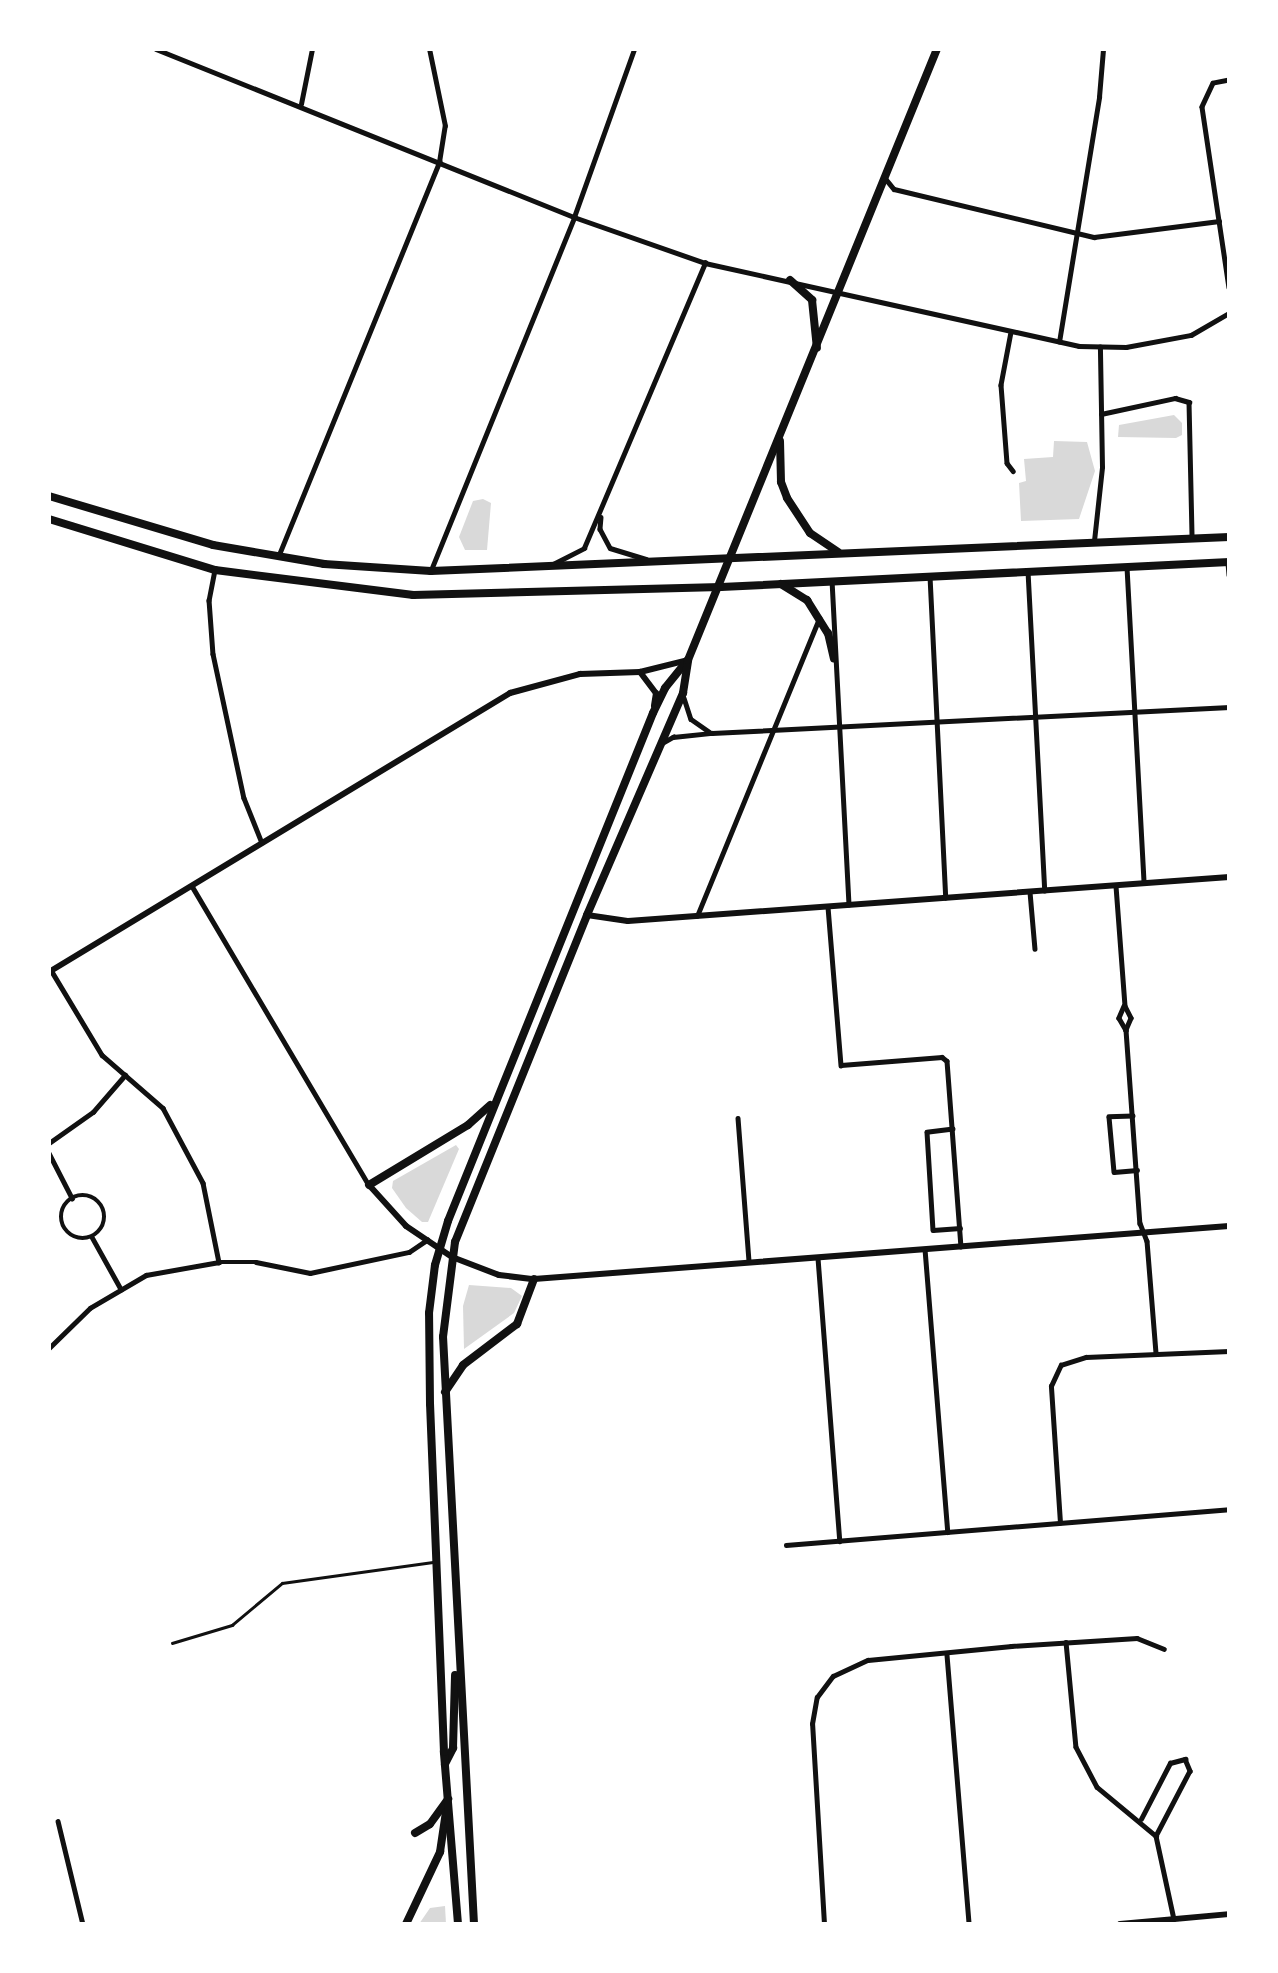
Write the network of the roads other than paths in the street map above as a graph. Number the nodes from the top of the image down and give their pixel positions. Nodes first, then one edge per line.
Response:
1 (156, 49) edge
2 (312, 49) edge
3 (429, 49) edge
4 (634, 49) edge
5 (937, 49) edge
6 (1103, 49) edge
7 (179, 52) edge
8 (1229, 80) edge
9 (301, 104) junction
10 (439, 162) junction
11 (884, 177) junction
12 (574, 218) junction
13 (1219, 221) junction
14 (1078, 234) junction
15 (705, 262) junction
16 (790, 280) junction
17 (1229, 287) edge
18 (840, 291) junction
19 (1229, 313) edge
20 (1011, 332) junction
21 (1059, 342) junction
22 (1100, 347) junction
23 (817, 348) junction
24 (1101, 414) junction
25 (780, 442) junction
26 (1013, 471) dead end
27 (49, 496) edge
28 (601, 513) junction
29 (49, 519) edge
30 (1229, 537) edge
31 (1192, 539) junction
32 (1094, 544) junction
33 (838, 552) junction
34 (278, 557) junction
35 (732, 558) junction
36 (653, 561) junction
37 (1229, 562) edge
38 (549, 566) junction
39 (1126, 566) junction
40 (215, 570) junction
41 (1028, 570) junction
42 (431, 571) junction
43 (930, 575) junction
44 (1229, 575) edge
45 (832, 579) junction
46 (781, 584) junction
47 (721, 587) junction
48 (820, 617) junction
49 (835, 658) junction
50 (688, 660) junction
51 (640, 672) junction
52 (684, 693) junction
53 (1229, 707) edge
54 (653, 713) junction
55 (1134, 714) junction
56 (1038, 718) junction
57 (937, 723) junction
58 (839, 729) junction
59 (772, 731) junction
60 (712, 733) junction
61 (658, 746) junction
62 (262, 843) junction
63 (1229, 877) edge
64 (1144, 883) junction
65 (192, 886) junction
66 (1116, 886) junction
67 (1045, 891) junction
68 (1030, 892) junction
69 (946, 898) junction
70 (849, 905) junction
71 (828, 907) junction
72 (587, 915) junction
73 (697, 916) junction
74 (1035, 949) dead end
75 (50, 971) edge
76 (1125, 1006) junction
77 (1126, 1030) junction
78 (125, 1075) junction
79 (497, 1097) junction
80 (1133, 1116) junction
81 (738, 1118) dead end
82 (953, 1129) junction
83 (49, 1143) edge
84 (49, 1153) edge
85 (1136, 1170) junction
86 (369, 1185) junction
87 (72, 1198) junction
88 (1229, 1226) edge
89 (960, 1228) junction
90 (1143, 1233) junction
91 (92, 1237) junction
92 (427, 1240) junction
93 (961, 1247) junction
94 (439, 1248) junction
95 (925, 1249) junction
96 (452, 1257) junction
97 (818, 1258) junction
98 (219, 1262) junction
99 (749, 1263) junction
100 (534, 1279) junction
101 (121, 1289) junction
102 (49, 1348) edge
103 (1229, 1351) edge
104 (1156, 1354) junction
105 (445, 1392) junction
106 (1229, 1509) edge
107 (1060, 1523) junction
108 (948, 1532) junction
109 (839, 1541) junction
110 (786, 1545) dead end
111 (436, 1562) junction
112 (457, 1639) junction
113 (1066, 1642) junction
114 (172, 1643) dead end
115 (1164, 1649) dead end
116 (947, 1655) junction
117 (445, 1764) junction
118 (448, 1799) junction
119 (1141, 1819) junction
120 (58, 1821) dead end
121 (415, 1833) dead end
122 (1156, 1836) junction
123 (1229, 1914) edge
124 (1174, 1919) junction
125 (83, 1924) edge
126 (406, 1924) edge
127 (458, 1924) edge
128 (474, 1924) edge
129 (824, 1924) edge
130 (969, 1924) edge
131 (1120, 1924) edge

1 - 7 street
2 - 9 street
3 - 10 street
4 - 12 street
5 - 11 main road
6 - 14 street
7 - 9 street
8 - 13 street
9 - 10 street
10 - 12 street
10 - 34 street
11 - 14 street
11 - 18 main road
12 - 15 street
12 - 42 street
13 - 14 street
13 - 17 street
14 - 21 street
15 - 16 street
15 - 28 street
16 - 18 street
16 - 23 main road
18 - 20 street
18 - 23 main road
19 - 22 street
20 - 21 street
20 - 26 street
21 - 22 street
22 - 24 street
23 - 25 main road
24 - 31 street
24 - 32 street
25 - 33 main road
25 - 35 main road
27 - 34 main road
28 - 36 street
28 - 38 street
29 - 40 main road
30 - 31 main road
31 - 32 main road
32 - 33 main road
33 - 35 main road
34 - 42 main road
35 - 36 main road
35 - 47 main road
36 - 38 main road
37 - 39 main road
37 - 44 street
38 - 42 main road
39 - 41 main road
39 - 55 street
40 - 47 main road
40 - 62 street
41 - 43 main road
41 - 56 street
43 - 45 main road
43 - 57 street
45 - 46 main road
45 - 49 street
46 - 47 main road
46 - 48 main road
47 - 50 main road
48 - 49 main road
48 - 59 street
49 - 58 street
50 - 51 street
50 - 52 main road
50 - 54 main road
51 - 54 street
51 - 62 street
52 - 60 street
52 - 61 main road
53 - 55 street
54 - 79 main road
55 - 56 street
55 - 64 street
56 - 57 street
56 - 67 street
57 - 58 street
57 - 69 street
58 - 59 street
58 - 70 street
59 - 60 street
59 - 73 street
60 - 61 street
61 - 72 main road
62 - 65 street
63 - 64 street
64 - 66 street
65 - 75 street
65 - 86 street
66 - 67 street
66 - 76 street
67 - 68 street
68 - 69 street
68 - 74 street
69 - 70 street
70 - 71 street
71 - 73 street
71 - 82 street
72 - 73 street
72 - 96 main road
75 - 78 street
76 - 77 street
76 - 77 street
77 - 80 street
78 - 83 street
78 - 98 street
79 - 86 main road
79 - 94 main road
80 - 85 street
80 - 85 street
81 - 99 street
82 - 89 street
82 - 89 street
84 - 87 street
85 - 90 street
86 - 92 street
87 - 91 street
87 - 91 street
88 - 90 street
89 - 93 street
90 - 93 street
90 - 104 street
91 - 101 street
92 - 94 street
92 - 98 street
93 - 95 street
94 - 96 street
94 - 111 main road
95 - 97 street
95 - 108 street
96 - 100 street
96 - 105 main road
97 - 99 street
97 - 109 street
98 - 101 street
99 - 100 street
100 - 105 main road
101 - 102 street
103 - 104 street
104 - 107 street
105 - 112 main road
106 - 107 street
107 - 108 street
108 - 109 street
109 - 110 street
111 - 114 lane
111 - 117 main road
112 - 117 main road
112 - 128 main road
113 - 115 street
113 - 116 street
113 - 119 street
116 - 129 street
116 - 130 street
117 - 118 main road
118 - 121 main road
118 - 126 main road
118 - 127 main road
119 - 122 street
119 - 122 street
120 - 125 street
122 - 124 street
123 - 124 street
124 - 131 street

